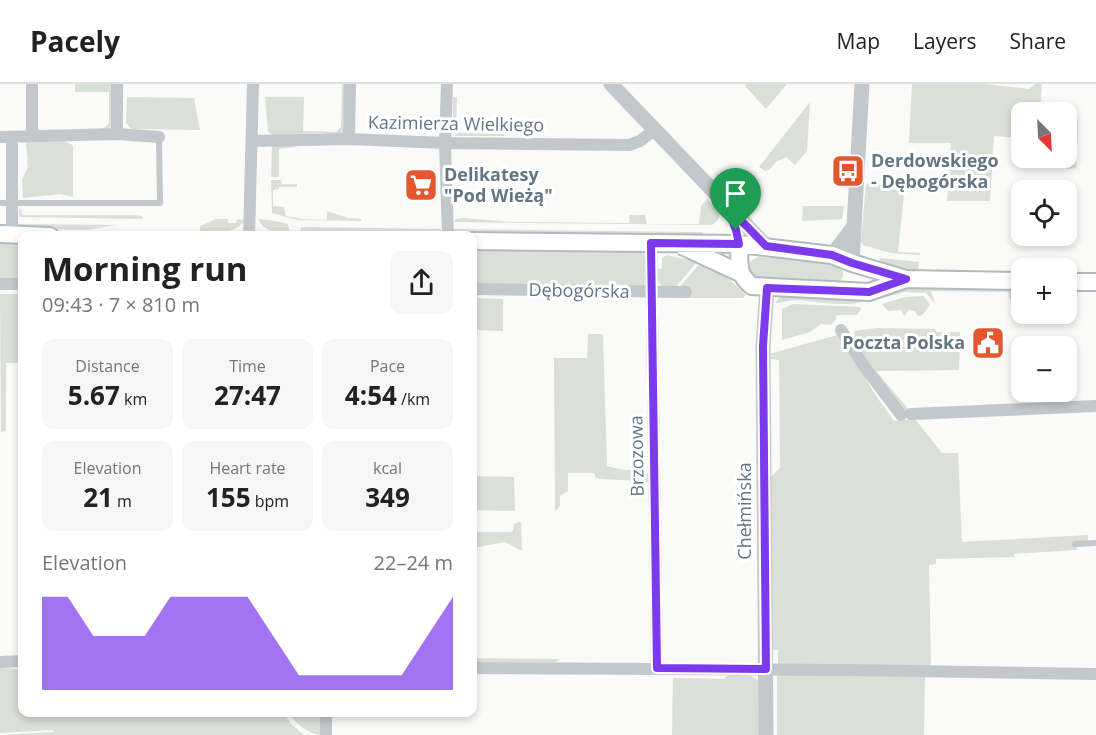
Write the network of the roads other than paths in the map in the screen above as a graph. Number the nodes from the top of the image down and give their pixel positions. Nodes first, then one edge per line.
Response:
1 (32, 84) edge
2 (117, 84) edge
3 (253, 84) edge
4 (350, 84) edge
5 (447, 84) edge
6 (611, 84) edge
7 (862, 84) edge
8 (654, 130) junction
9 (117, 134) junction
10 (32, 136) junction
11 (6, 137) edge
12 (159, 137) joint
13 (349, 139) junction
14 (253, 141) junction
15 (445, 143) junction
16 (0, 203) edge
17 (13, 203) junction
18 (727, 206) junction
19 (852, 229) junction
20 (249, 231) edge
21 (448, 231) edge
22 (6, 234) edge
23 (477, 241) edge
24 (651, 243) junction
25 (678, 244) junction
26 (739, 244) junction
27 (766, 246) junction
28 (832, 255) junction
29 (852, 263) junction
30 (740, 273) junction
31 (906, 279) junction
32 (1011, 281) edge
33 (1077, 282) edge
34 (1096, 282) edge
35 (0, 284) edge
36 (18, 284) edge
37 (767, 288) junction
38 (477, 289) edge
39 (652, 291) junction
40 (686, 292) dead end
41 (840, 292) junction
42 (841, 330) dead end
43 (1096, 406) edge
44 (1096, 543) edge
45 (1076, 544) dead end
46 (0, 662) edge
47 (18, 662) edge
48 (477, 668) edge
49 (657, 668) junction
50 (766, 669) junction
51 (1096, 674) edge
52 (326, 717) edge
53 (326, 735) edge
54 (766, 735) edge

1 - 10 street
2 - 9 street
3 - 14 street
4 - 13 street
5 - 15 street
6 - 8 street
7 - 19 street
8 - 15 street, Kazimierza Wielkiego
8 - 18 street
9 - 10 street
9 - 12 street
10 - 11 street
11 - 17 street
12 - 17 lane
13 - 14 street, Kazimierza Wielkiego
13 - 15 street, Kazimierza Wielkiego
14 - 20 street
15 - 21 street
16 - 17 lane
17 - 22 street
18 - 26 street
18 - 27 street
19 - 28 street
19 - 29 street
23 - 24 main road
24 - 25 main road
24 - 39 street, Brzozowa
25 - 26 main road
25 - 30 main road
26 - 27 main road
26 - 30 main road
27 - 28 main road
28 - 29 main road
29 - 31 main road
29 - 41 main road
30 - 37 main road
31 - 32 main road
31 - 41 main road
33 - 34 main road
35 - 36 street
37 - 41 main road
37 - 50 street, Chełmińska
38 - 39 street, Dębogórska
39 - 40 street, Dębogórska
39 - 49 street, Brzozowa
42 - 43 street
44 - 45 lane
46 - 47 street
48 - 49 street
49 - 50 street
50 - 51 street
50 - 54 street, Chełmińska
52 - 53 street

